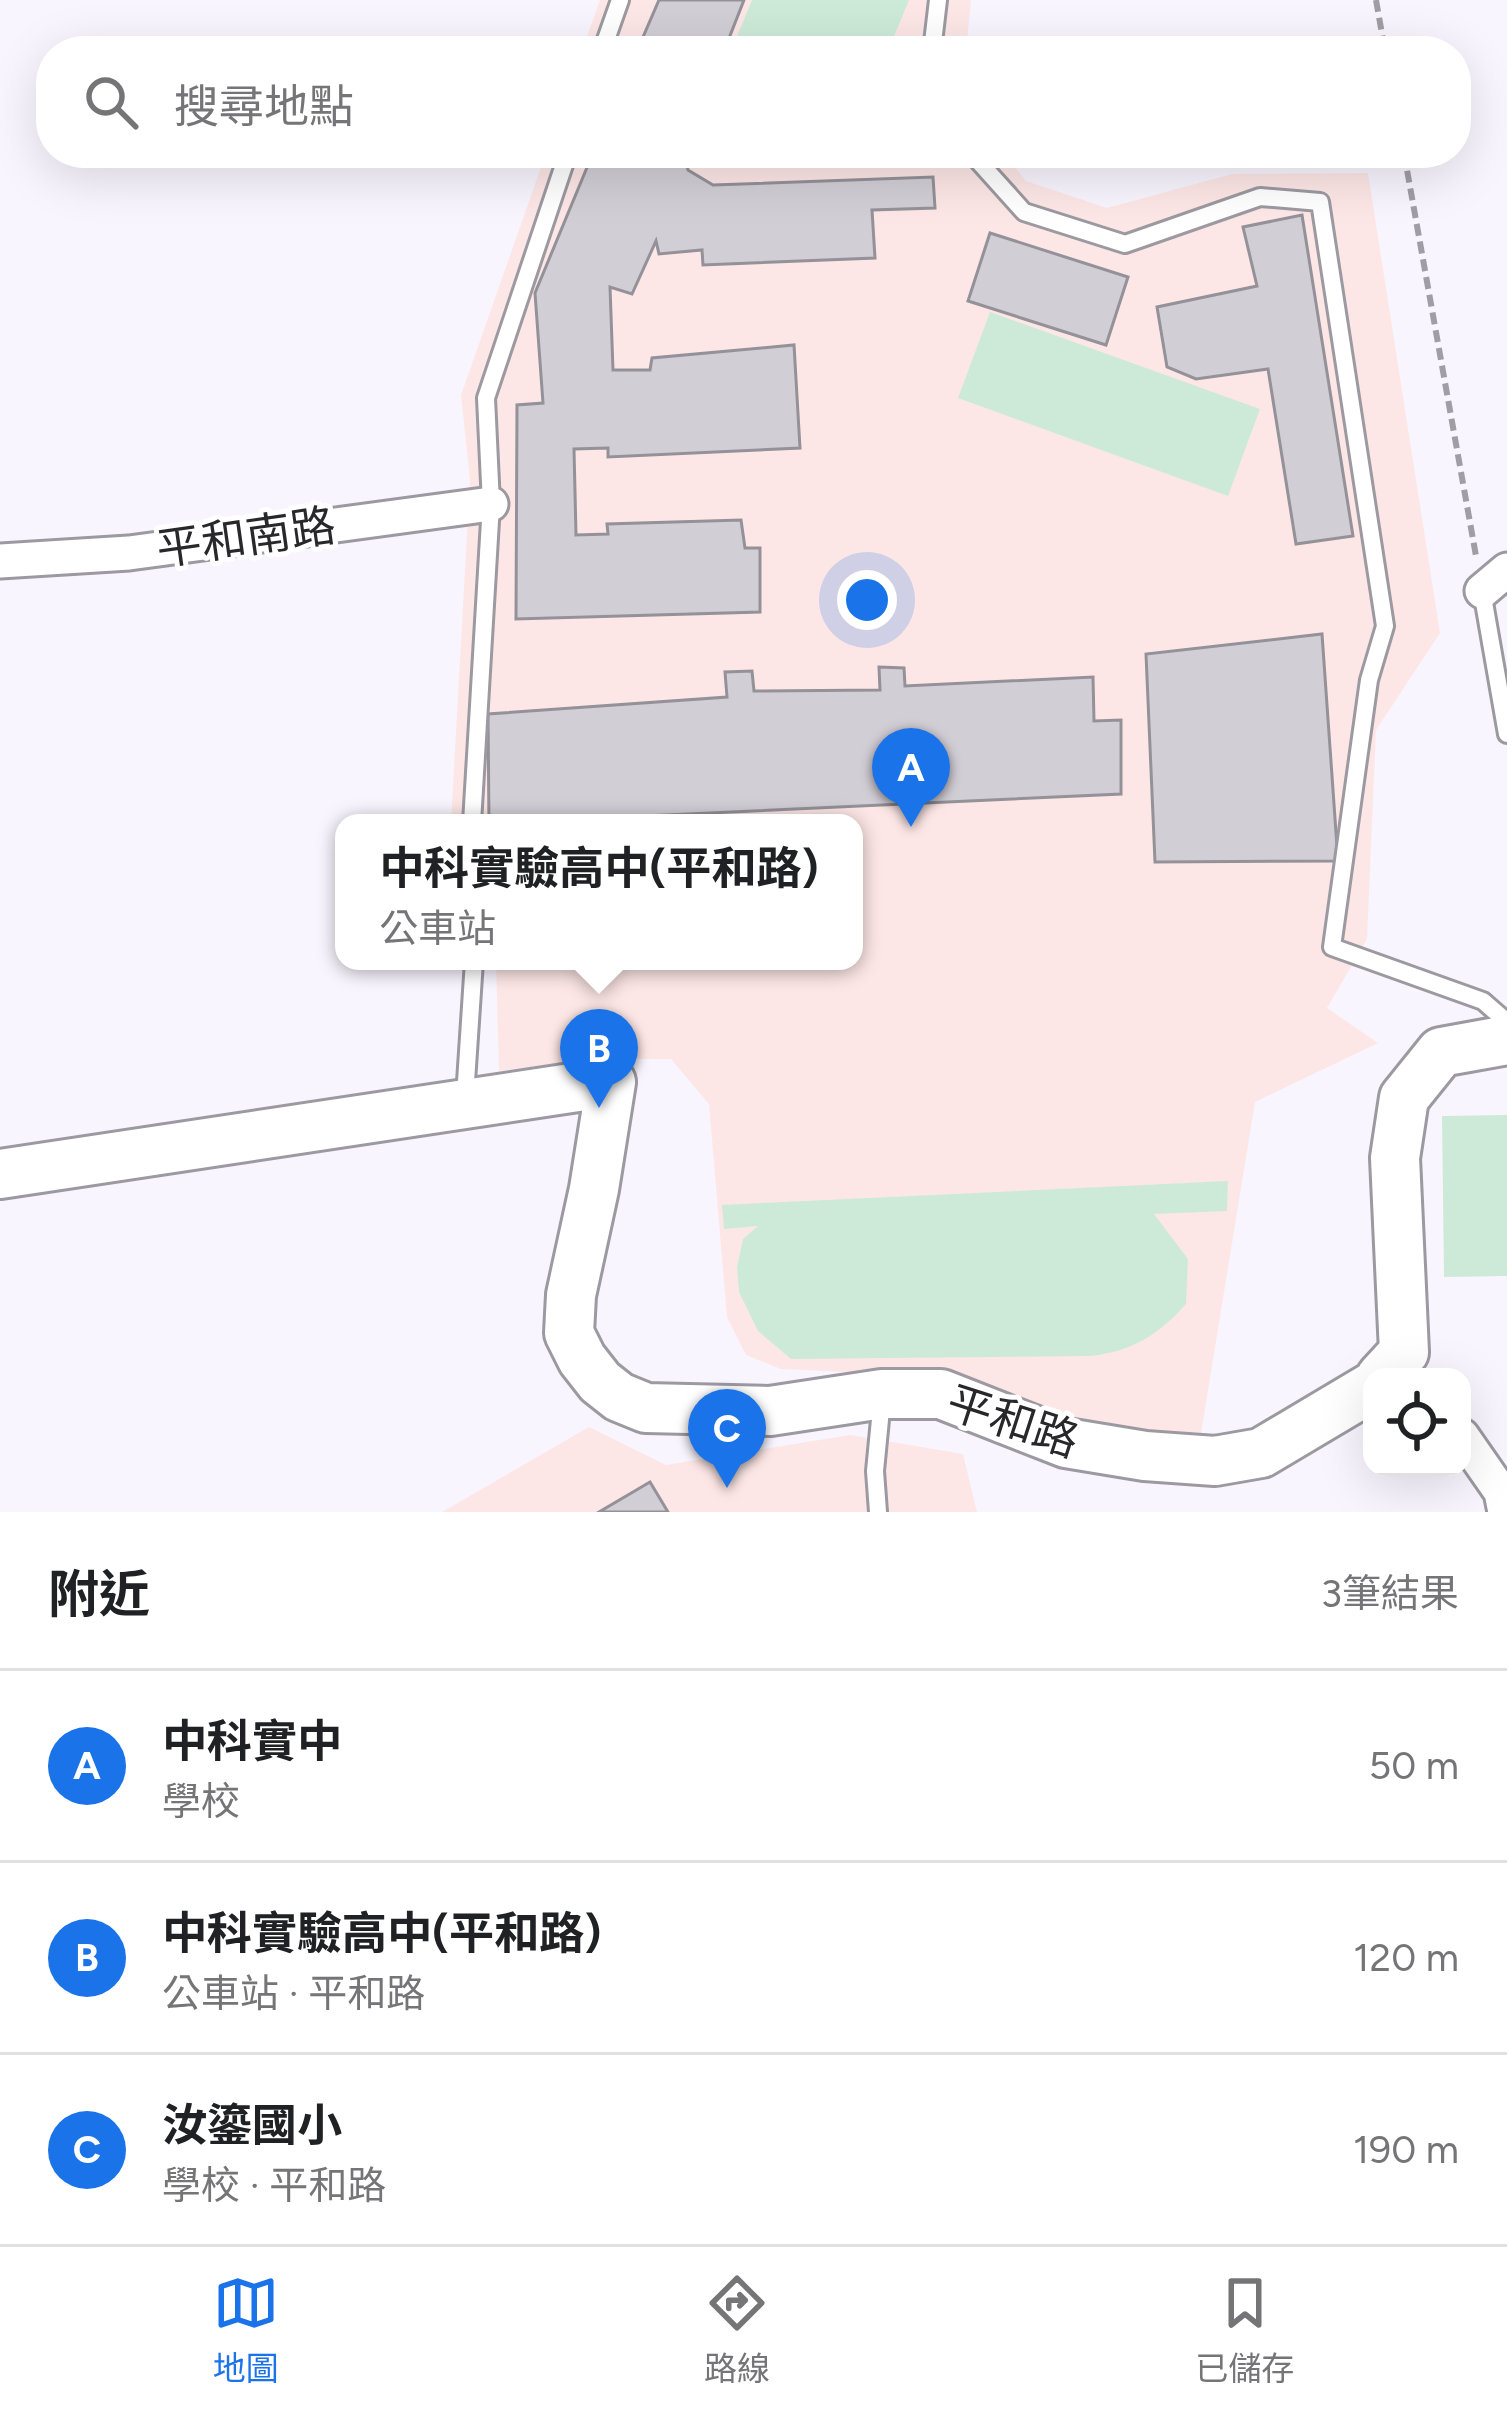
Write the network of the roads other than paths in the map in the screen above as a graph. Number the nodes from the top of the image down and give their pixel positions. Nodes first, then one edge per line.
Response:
1 (620, 0) edge
2 (938, 0) edge
3 (607, 36) edge
4 (934, 36) edge
5 (563, 168) edge
6 (984, 168) edge
7 (491, 504) junction
8 (0, 561) edge
9 (1495, 580) edge
10 (1507, 734) edge
11 (473, 814) edge
12 (473, 970) edge
13 (1507, 1022) edge
14 (1507, 1040) edge
15 (465, 1104) junction
16 (0, 1174) edge
17 (1394, 1368) edge
18 (1363, 1392) edge
19 (882, 1394) junction
20 (1471, 1449) edge
21 (878, 1512) edge
22 (1505, 1512) edge

1 - 3 lane
2 - 4 lane
5 - 7 lane
6 - 13 lane
7 - 8 street, 平和南路
7 - 11 lane
9 - 10 lane
12 - 15 lane
14 - 17 street, 平和路
15 - 16 street, 平和路
15 - 19 street, 平和路
18 - 19 street, 平和路
19 - 21 lane
20 - 22 street

